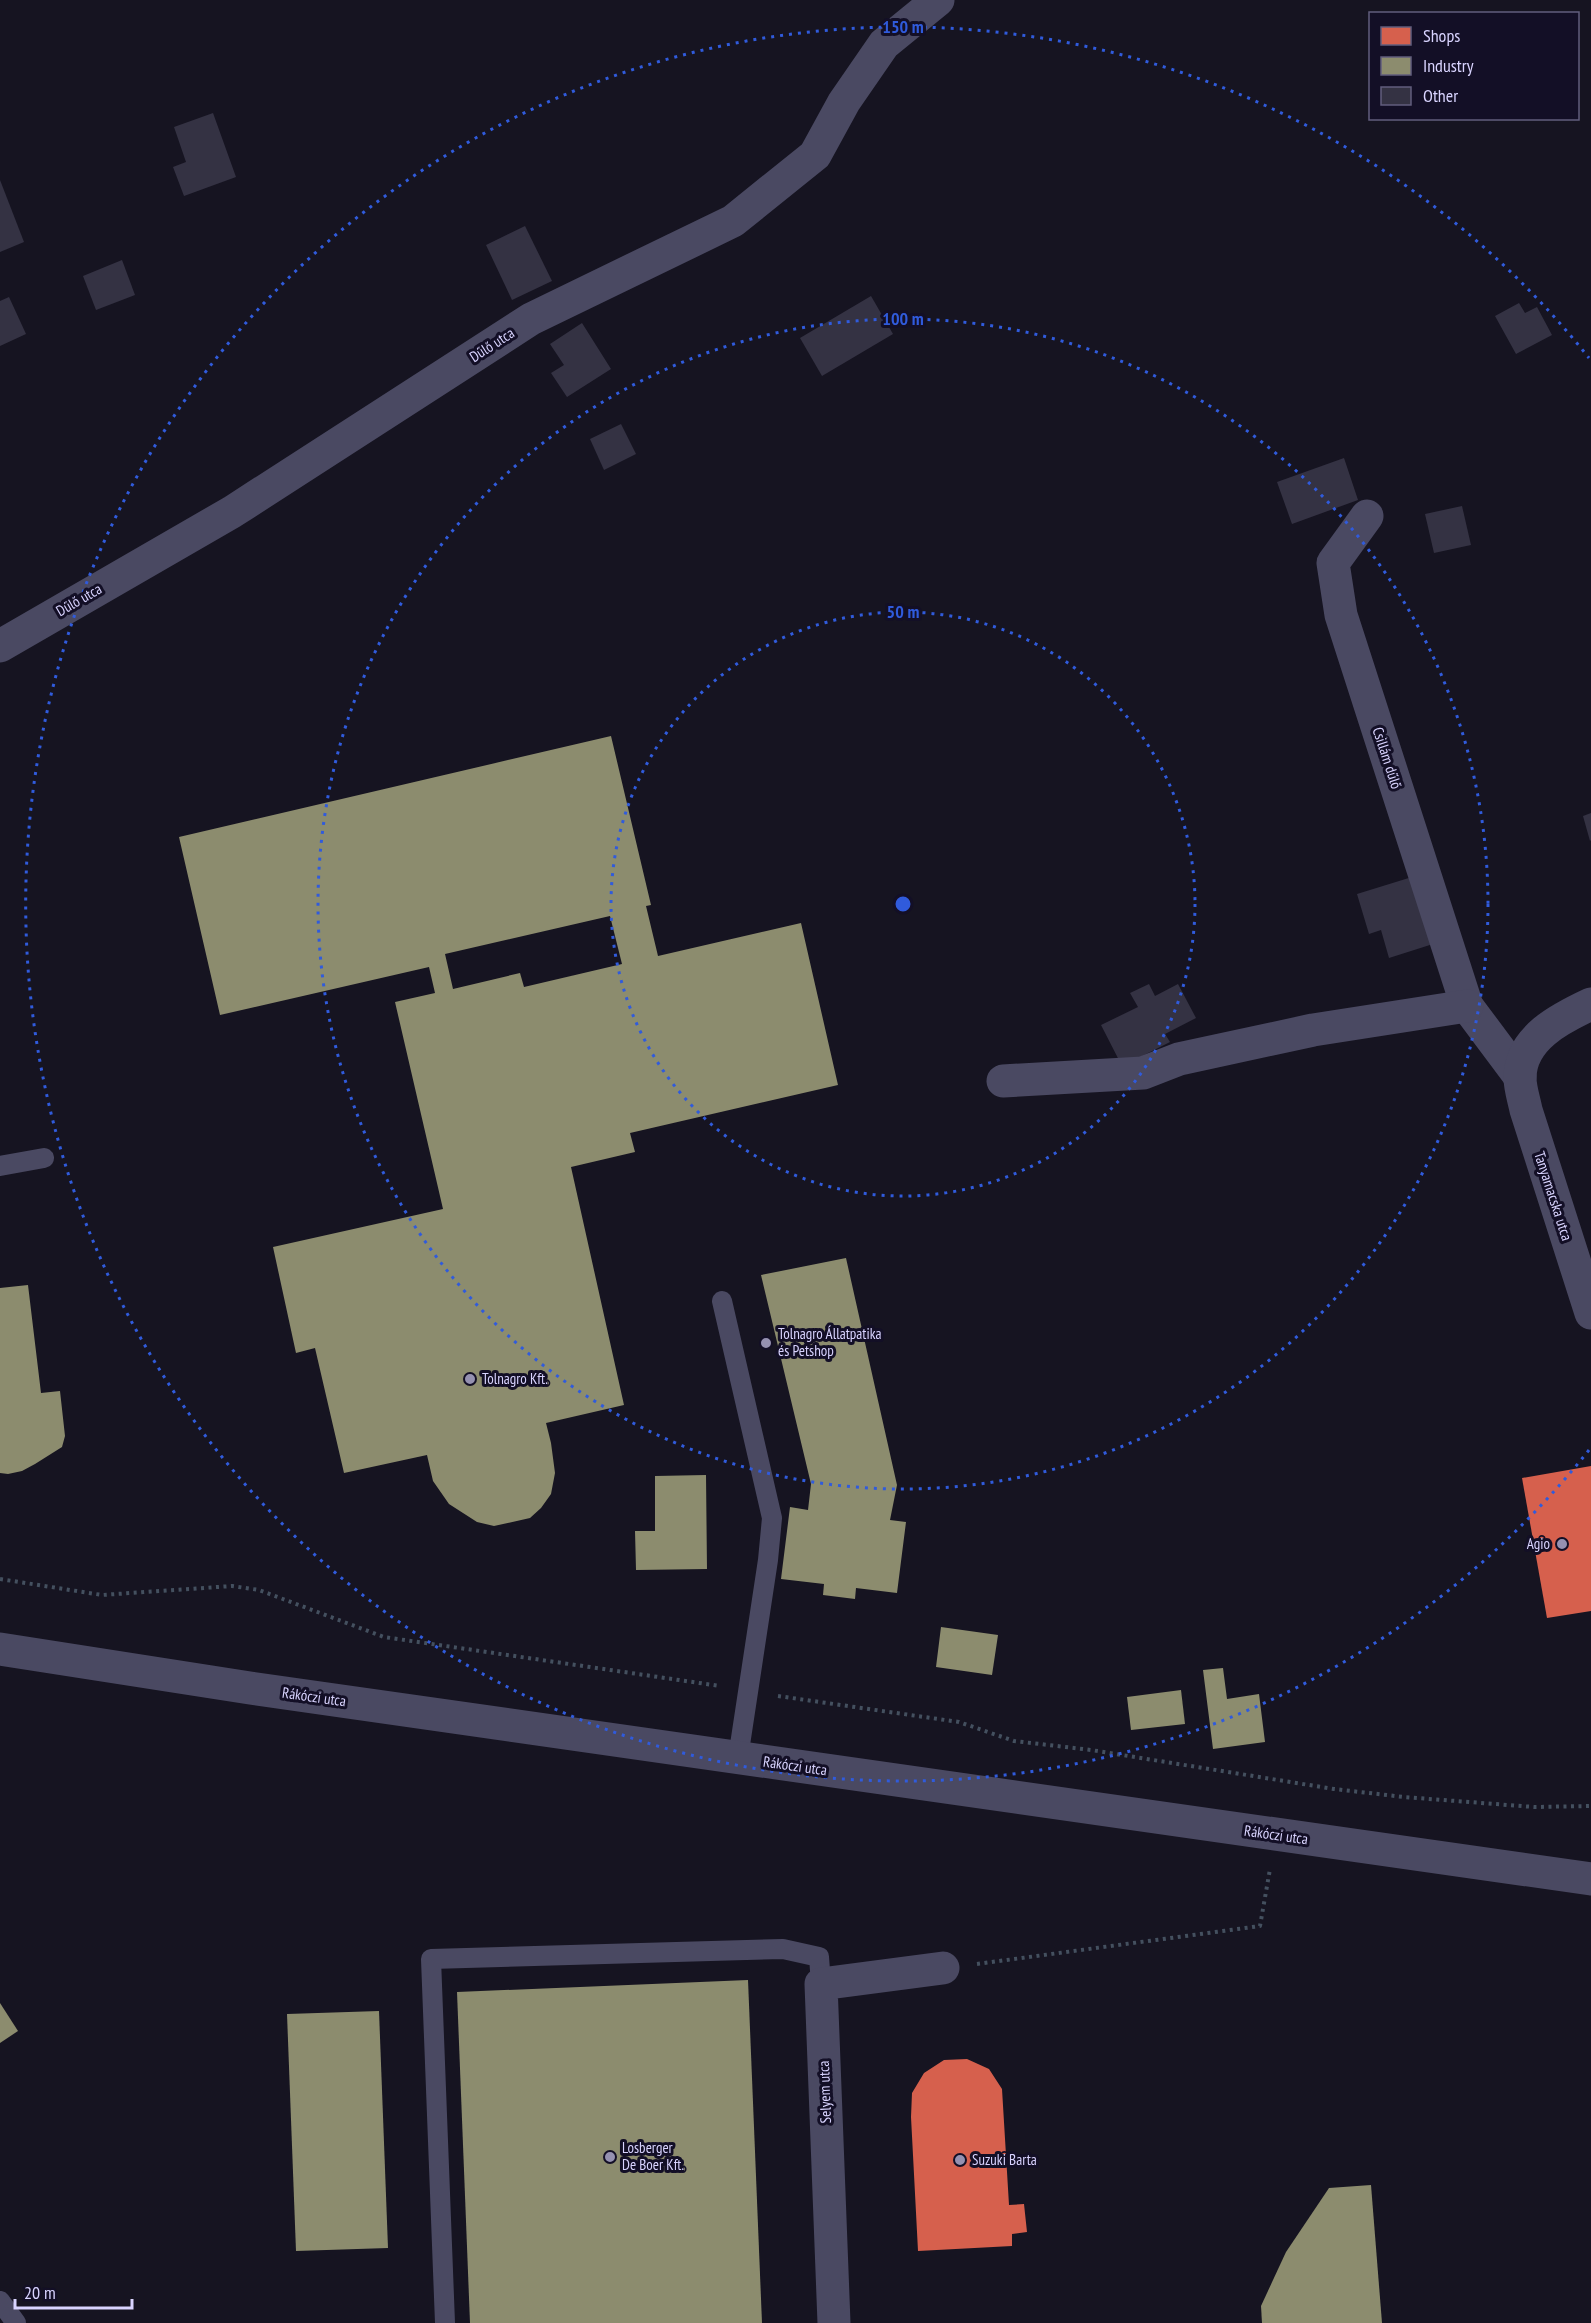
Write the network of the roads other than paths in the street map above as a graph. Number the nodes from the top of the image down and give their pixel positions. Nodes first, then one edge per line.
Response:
1 (938, 0) edge
2 (1367, 516) dead end
3 (0, 646) edge
4 (1591, 1004) edge
5 (1467, 1006) junction
6 (1520, 1077) junction
7 (1003, 1081) dead end
8 (44, 1158) dead end
9 (0, 1166) edge
10 (722, 1302) dead end
11 (1591, 1313) edge
12 (0, 1649) edge
13 (738, 1758) junction
14 (1591, 1879) edge
15 (943, 1968) road end
16 (821, 1984) junction
17 (0, 2301) edge
18 (16, 2323) edge
19 (445, 2323) edge
20 (834, 2323) edge

1 - 3 street, Dűlő utca
2 - 5 street, Csillám dűlő
4 - 6 street
5 - 6 street, Csillám dűlő
5 - 7 street
6 - 11 street, Tanyamacska utca
8 - 9 lane
10 - 13 lane
12 - 13 street, Rákóczi utca
13 - 14 street, Rákóczi utca
15 - 16 street
16 - 19 lane
16 - 20 street, Selyem utca
17 - 18 lane

